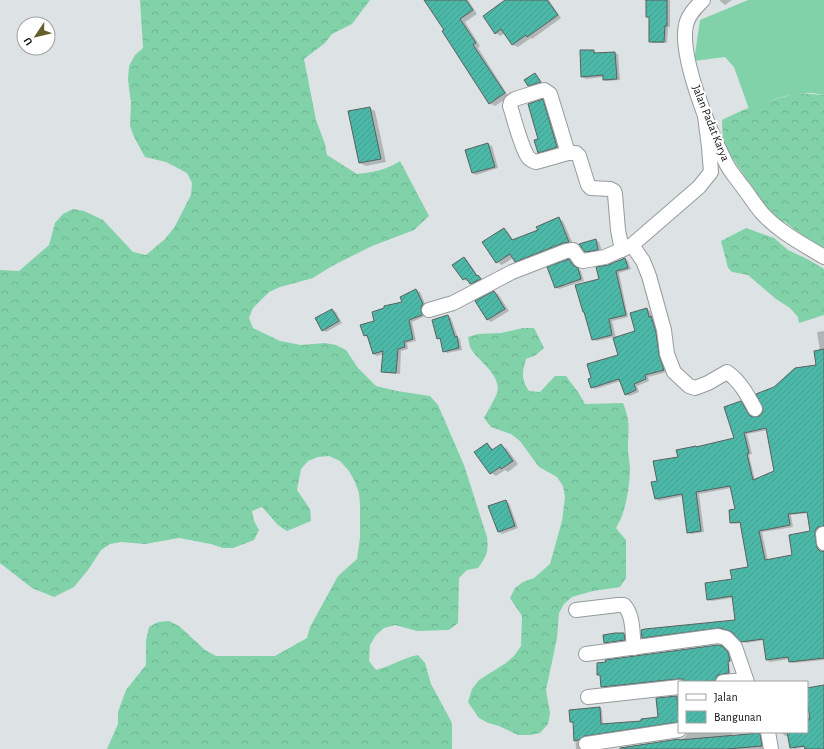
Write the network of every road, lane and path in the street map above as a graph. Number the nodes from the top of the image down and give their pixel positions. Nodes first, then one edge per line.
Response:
1 (703, 0) edge
2 (705, 116) junction
3 (568, 153) junction
4 (627, 248) junction
5 (824, 257) edge
6 (430, 310) dead end
7 (755, 409) dead end
8 (576, 610) dead end
9 (634, 648) junction
10 (586, 654) dead end
11 (746, 681) edge
12 (678, 687) edge
13 (588, 697) dead end
14 (678, 730) edge
15 (768, 733) edge
16 (586, 744) dead end
17 (771, 749) edge

1 - 2 street, Jalan Padat Karya
2 - 4 street
2 - 5 street, Jalan Padat Karya
3 - 3 street
3 - 4 street
4 - 6 street
4 - 7 street
8 - 9 street
9 - 10 street
9 - 11 street
12 - 13 street
14 - 16 street
15 - 17 street

